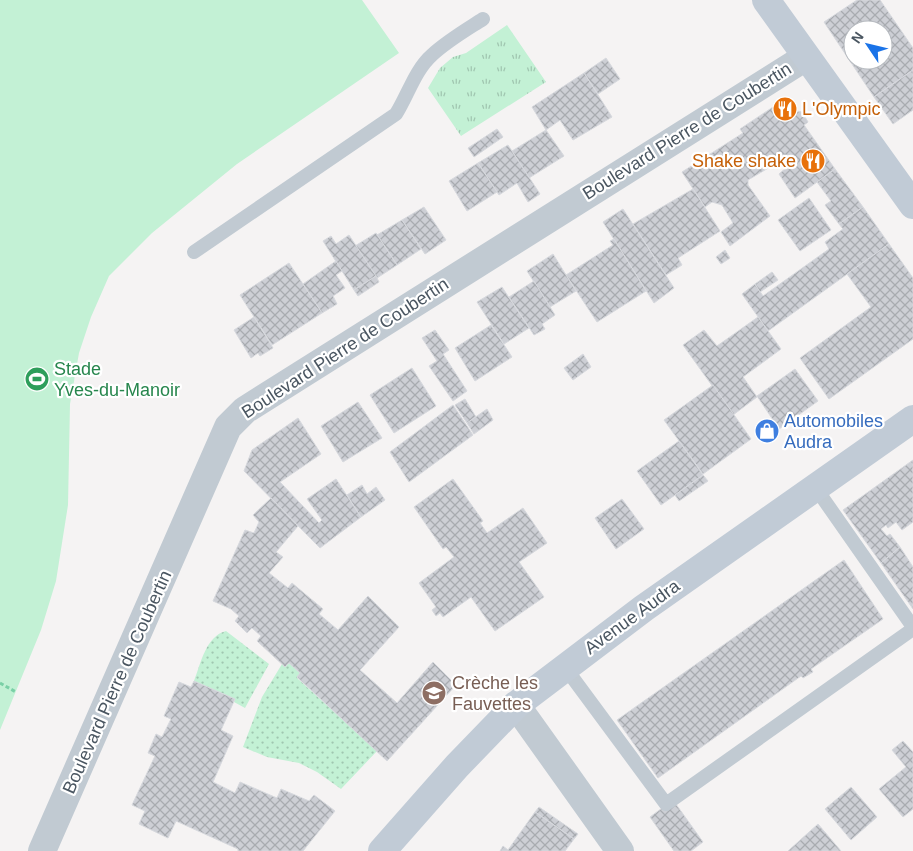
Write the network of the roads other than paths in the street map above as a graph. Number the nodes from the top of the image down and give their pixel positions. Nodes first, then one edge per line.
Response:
1 (766, 0) edge
2 (483, 19) dead end
3 (806, 57) junction
4 (913, 205) edge
5 (194, 252) dead end
6 (913, 419) edge
7 (815, 487) junction
8 (913, 628) edge
9 (564, 666) junction
10 (516, 705) junction
11 (42, 851) edge
12 (382, 851) edge
13 (620, 851) edge

1 - 3 street
2 - 5 lane
3 - 4 street
3 - 11 street, Boulevard Pierre de Coubertin
6 - 7 street, Avenue Audra
7 - 8 lane
7 - 9 street, Avenue Audra
8 - 9 lane
9 - 10 street, Avenue Audra
10 - 12 street, Avenue Audra
10 - 13 street

